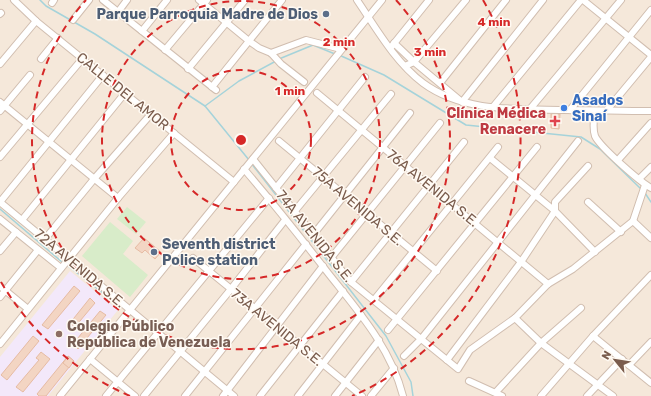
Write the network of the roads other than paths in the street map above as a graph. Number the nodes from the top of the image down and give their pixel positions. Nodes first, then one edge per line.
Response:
1 (14, 0) edge
2 (89, 0) edge
3 (104, 0) edge
4 (127, 0) edge
5 (167, 0) edge
6 (245, 0) edge
7 (282, 0) edge
8 (357, 0) edge
9 (382, 0) edge
10 (429, 0) edge
11 (466, 0) edge
12 (506, 0) edge
13 (543, 0) edge
14 (582, 0) edge
15 (621, 0) edge
16 (203, 1) edge
17 (651, 10) edge
18 (118, 12) junction
19 (368, 17) junction
20 (605, 18) junction
21 (73, 20) dead end
22 (36, 21) junction
23 (227, 22) junction
24 (142, 31) junction
25 (629, 37) junction
26 (58, 38) junction
27 (249, 41) junction
28 (392, 45) junction
29 (165, 50) junction
30 (271, 53) junction
31 (338, 53) junction
32 (651, 56) edge
33 (83, 58) junction
34 (41, 59) dead end
35 (414, 62) junction
36 (0, 64) edge
37 (405, 66) junction
38 (188, 69) junction
39 (103, 74) junction
40 (30, 75) dead end
41 (365, 77) dead end
42 (304, 82) dead end
43 (440, 83) junction
44 (125, 93) junction
45 (317, 94) dead end
46 (391, 94) dead end
47 (462, 102) junction
48 (1, 106) edge
49 (493, 106) junction
50 (530, 109) junction
51 (570, 110) junction
52 (607, 110) junction
53 (650, 110) edge
54 (338, 111) junction
55 (596, 111) junction
56 (410, 113) dead end
57 (151, 114) junction
58 (440, 123) dead end
59 (651, 123) edge
60 (27, 124) junction
61 (361, 130) junction
62 (174, 133) junction
63 (279, 141) dead end
64 (578, 141) dead end
65 (49, 142) junction
66 (464, 142) dead end
67 (498, 147) dead end
68 (537, 147) dead end
69 (383, 148) junction
70 (0, 157) edge
71 (300, 158) junction
72 (490, 158) junction
73 (253, 159) junction
74 (71, 160) junction
75 (618, 160) junction
76 (405, 166) junction
77 (588, 166) dead end
78 (651, 167) edge
79 (244, 169) junction
80 (323, 177) junction
81 (512, 177) junction
82 (94, 179) junction
83 (640, 179) junction
84 (234, 182) junction
85 (428, 185) junction
86 (645, 185) junction
87 (276, 188) junction
88 (651, 188) edge
89 (345, 195) junction
90 (535, 196) junction
91 (118, 198) junction
92 (269, 198) junction
93 (0, 202) edge
94 (588, 202) dead end
95 (452, 204) junction
96 (555, 211) junction
97 (294, 212) junction
98 (367, 213) junction
99 (0, 219) edge
100 (22, 220) junction
101 (285, 220) junction
102 (633, 221) junction
103 (475, 223) junction
104 (16, 232) junction
105 (391, 232) junction
106 (621, 232) junction
107 (313, 235) junction
108 (651, 238) edge
109 (45, 239) junction
110 (498, 242) junction
111 (306, 244) junction
112 (38, 250) junction
113 (0, 251) edge
114 (414, 252) junction
115 (595, 252) junction
116 (193, 258) dead end
117 (331, 258) junction
118 (69, 259) junction
119 (521, 262) junction
120 (323, 266) junction
121 (61, 268) junction
122 (209, 271) junction
123 (437, 271) junction
124 (651, 275) edge
125 (351, 282) junction
126 (548, 284) junction
127 (0, 286) edge
128 (232, 289) junction
129 (6, 290) junction
130 (343, 291) junction
131 (0, 297) edge
132 (374, 300) junction
133 (581, 308) dead end
134 (28, 309) junction
135 (255, 309) junction
136 (131, 310) junction
137 (362, 315) junction
138 (516, 318) junction
139 (397, 319) junction
140 (277, 326) junction
141 (388, 330) dead end
142 (159, 332) junction
143 (593, 336) junction
144 (422, 338) junction
145 (379, 340) junction
146 (651, 342) edge
147 (541, 343) junction
148 (0, 344) edge
149 (300, 345) junction
150 (181, 351) junction
151 (404, 356) dead end
152 (90, 359) junction
153 (622, 359) junction
154 (447, 360) junction
155 (323, 364) junction
156 (569, 364) junction
157 (629, 364) junction
158 (394, 368) junction
159 (206, 372) junction
160 (469, 381) dead end
161 (118, 382) junction
162 (346, 382) junction
163 (651, 383) edge
164 (597, 384) junction
165 (227, 390) junction
166 (496, 392) junction
167 (60, 396) edge
168 (106, 396) edge
169 (135, 396) edge
170 (144, 396) edge
171 (185, 396) edge
172 (223, 396) edge
173 (234, 396) edge
174 (260, 396) edge
175 (298, 396) edge
176 (335, 396) edge
177 (362, 396) edge
178 (371, 396) edge
179 (403, 396) edge
180 (502, 396) edge
181 (541, 396) edge
182 (587, 396) edge
183 (613, 396) edge

1 - 22 street, CALLE DEL AMOR
2 - 21 street
3 - 18 street
4 - 18 street
5 - 24 street
6 - 23 street
7 - 27 street
8 - 19 street
9 - 19 street
10 - 28 street
11 - 35 street
12 - 43 street
13 - 47 street
14 - 20 street
14 - 49 street
15 - 20 street
16 - 23 street
16 - 29 street
17 - 25 street
18 - 24 street
19 - 28 street
19 - 31 street
20 - 25 street
20 - 50 street
22 - 26 street, CALLE DEL AMOR
22 - 36 street
23 - 27 street
23 - 38 street
24 - 29 street
25 - 32 street
25 - 51 street
26 - 33 street, CALLE DEL AMOR
26 - 34 street
27 - 30 street
27 - 38 street
28 - 35 street
28 - 37 street
29 - 38 street
30 - 31 street
30 - 42 street
31 - 73 street
32 - 52 street
33 - 39 street, CALLE DEL AMOR
33 - 60 street
35 - 37 street
35 - 43 street
37 - 47 street
39 - 44 street, CALLE DEL AMOR
39 - 65 street
40 - 48 street
41 - 54 street
43 - 47 street
44 - 57 street, CALLE DEL AMOR
44 - 74 street
45 - 54 street, 76A AVENIDA S.E.
46 - 61 street
47 - 49 street
48 - 60 street
49 - 50 street
50 - 51 street
51 - 55 street
52 - 53 street
52 - 55 street
54 - 61 street, 76A AVENIDA S.E.
54 - 71 street
55 - 75 street
56 - 69 street
57 - 62 street, CALLE DEL AMOR
57 - 82 street
58 - 76 street
59 - 75 street
60 - 65 street
60 - 70 street
61 - 69 street, 76A AVENIDA S.E.
61 - 80 street
62 - 84 street, CALLE DEL AMOR
62 - 91 street
63 - 71 street, 75A AVENIDA S.E.
64 - 90 street
65 - 74 street
65 - 93 street
66 - 85 street
67 - 72 street
68 - 81 street
69 - 76 street, 76A AVENIDA S.E.
69 - 89 street
71 - 80 street, 75A AVENIDA S.E.
71 - 87 street
72 - 81 street
72 - 95 street
73 - 79 street
73 - 87 street, 74A AVENIDA S.E.
74 - 82 street
74 - 100 street
75 - 83 street
76 - 85 street, 76A AVENIDA S.E.
76 - 98 street
77 - 96 street
78 - 83 street
79 - 84 street
79 - 92 street, 74A AVENIDA S.E.
80 - 89 street, 75A AVENIDA S.E.
80 - 97 street
81 - 90 street
81 - 103 street
82 - 91 street
82 - 109 street
83 - 86 street
84 - 136 street
85 - 95 street, 76A AVENIDA S.E.
85 - 105 street
86 - 88 street
86 - 102 street
87 - 97 street, 74A AVENIDA S.E.
89 - 98 street, 75A AVENIDA S.E.
89 - 107 street
90 - 96 street
90 - 110 street
91 - 118 street
92 - 101 street, 74A AVENIDA S.E.
92 - 122 street
93 - 100 street, 72A AVENIDA S.E.
94 - 106 street
95 - 103 street, 76A AVENIDA S.E.
95 - 114 street
96 - 115 street
96 - 119 street
97 - 107 street, 74A AVENIDA S.E.
98 - 105 street, 75A AVENIDA S.E.
98 - 117 street
99 - 104 street, 72A AVENIDA S.E.
100 - 109 street, 72A AVENIDA S.E.
101 - 111 street, 74A AVENIDA S.E.
101 - 128 street
102 - 106 street
102 - 108 street
103 - 110 street, 76A AVENIDA S.E.
103 - 123 street
104 - 112 street, 72A AVENIDA S.E.
104 - 113 street
105 - 114 street, 75A AVENIDA S.E.
105 - 125 street
106 - 115 street
107 - 117 street, 74A AVENIDA S.E.
109 - 118 street, 72A AVENIDA S.E.
110 - 119 street, 76A AVENIDA S.E.
110 - 144 street
111 - 120 street, 74A AVENIDA S.E.
111 - 135 street
112 - 121 street, 72A AVENIDA S.E.
112 - 129 street
114 - 123 street, 75A AVENIDA S.E.
114 - 132 street
115 - 126 street
116 - 122 street, 73A AVENIDA S.E.
117 - 125 street, 74A AVENIDA S.E.
118 - 121 street
118 - 136 street, 72A AVENIDA S.E.
119 - 126 street, 76A AVENIDA S.E.
119 - 154 street
120 - 130 street, 74A AVENIDA S.E.
120 - 140 street
121 - 134 street
122 - 128 street, 73A AVENIDA S.E.
122 - 142 street
123 - 139 street
124 - 143 street
125 - 132 street, 74A AVENIDA S.E.
126 - 138 street
127 - 129 street
128 - 135 street, 73A AVENIDA S.E.
128 - 150 street
129 - 131 street
129 - 134 street
130 - 137 street, 74A AVENIDA S.E.
130 - 149 street
132 - 139 street, 74A AVENIDA S.E.
133 - 147 street
134 - 148 street
135 - 140 street, 73A AVENIDA S.E.
135 - 159 street
136 - 142 street, 72A AVENIDA S.E.
136 - 152 street
137 - 145 street, 74A AVENIDA S.E.
137 - 155 street
138 - 147 street
138 - 154 street, 74A AVENIDA S.E.
139 - 141 street
139 - 144 street, 74A AVENIDA S.E.
140 - 149 street, 73A AVENIDA S.E.
140 - 165 street
142 - 150 street, 72A AVENIDA S.E.
142 - 161 street
143 - 153 street
143 - 156 street
144 - 151 street
144 - 154 street, 74A AVENIDA S.E.
145 - 158 street, 74A AVENIDA S.E.
145 - 162 street
146 - 157 street
147 - 156 street
147 - 166 street
149 - 155 street, 73A AVENIDA S.E.
149 - 174 street
150 - 159 street, 72A AVENIDA S.E.
150 - 170 street
152 - 161 street
152 - 167 street
153 - 157 street
153 - 164 street
155 - 162 street, 73A AVENIDA S.E.
155 - 175 street
156 - 164 street
156 - 181 street
157 - 163 street
158 - 178 street
158 - 179 street, 74A AVENIDA S.E.
159 - 165 street, 72A AVENIDA S.E.
159 - 171 street
160 - 166 street
161 - 168 street
161 - 169 street
162 - 176 street
162 - 177 street, 73A AVENIDA S.E.
164 - 182 street
164 - 183 street
165 - 172 street
165 - 173 street, 72A AVENIDA S.E.
166 - 180 street

